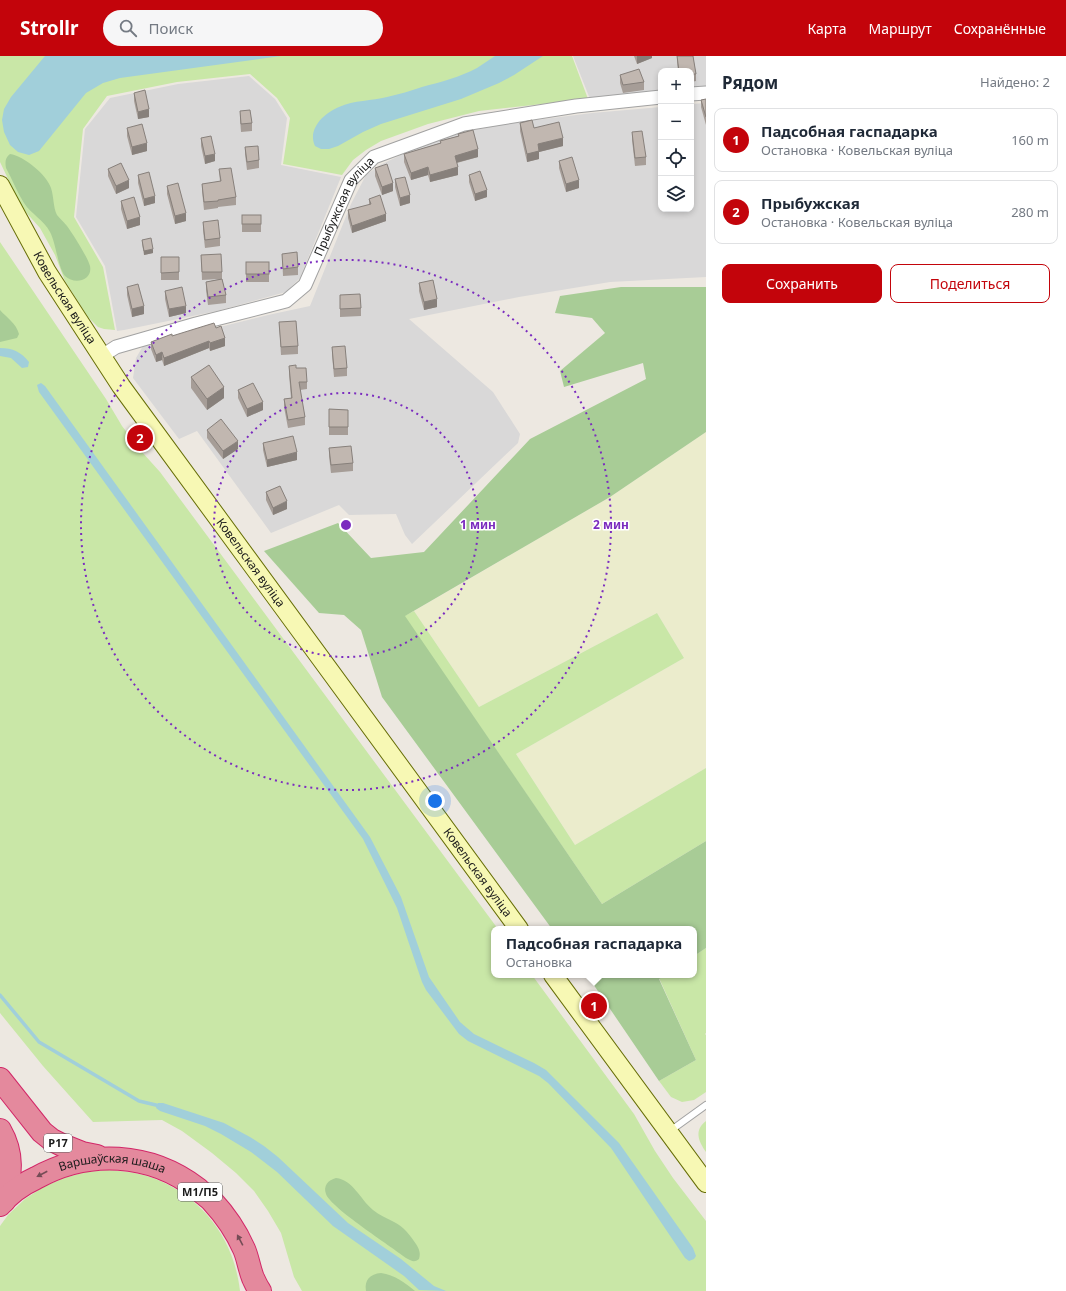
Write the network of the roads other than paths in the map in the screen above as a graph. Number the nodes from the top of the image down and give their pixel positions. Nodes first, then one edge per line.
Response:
1 (706, 93) edge
2 (694, 94) edge
3 (658, 98) edge
4 (0, 185) edge
5 (102, 356) junction
6 (517, 926) edge
7 (555, 978) edge
8 (0, 1079) edge
9 (706, 1105) edge
10 (0, 1130) edge
11 (669, 1132) junction
12 (106, 1158) junction
13 (706, 1183) edge
14 (2, 1203) edge
15 (255, 1286) edge

1 - 2 street
3 - 5 street, Прыбужская вуліца
4 - 5 main road, Ковельская вуліца
5 - 6 main road, Ковельская вуліца
7 - 11 main road
8 - 12 highway, Р17
9 - 11 lane
10 - 14 highway
11 - 13 main road
12 -> 14 highway, Варшаўская шаша / М1/П5
15 -> 12 highway, Варшаўская шаша / М1/П5

